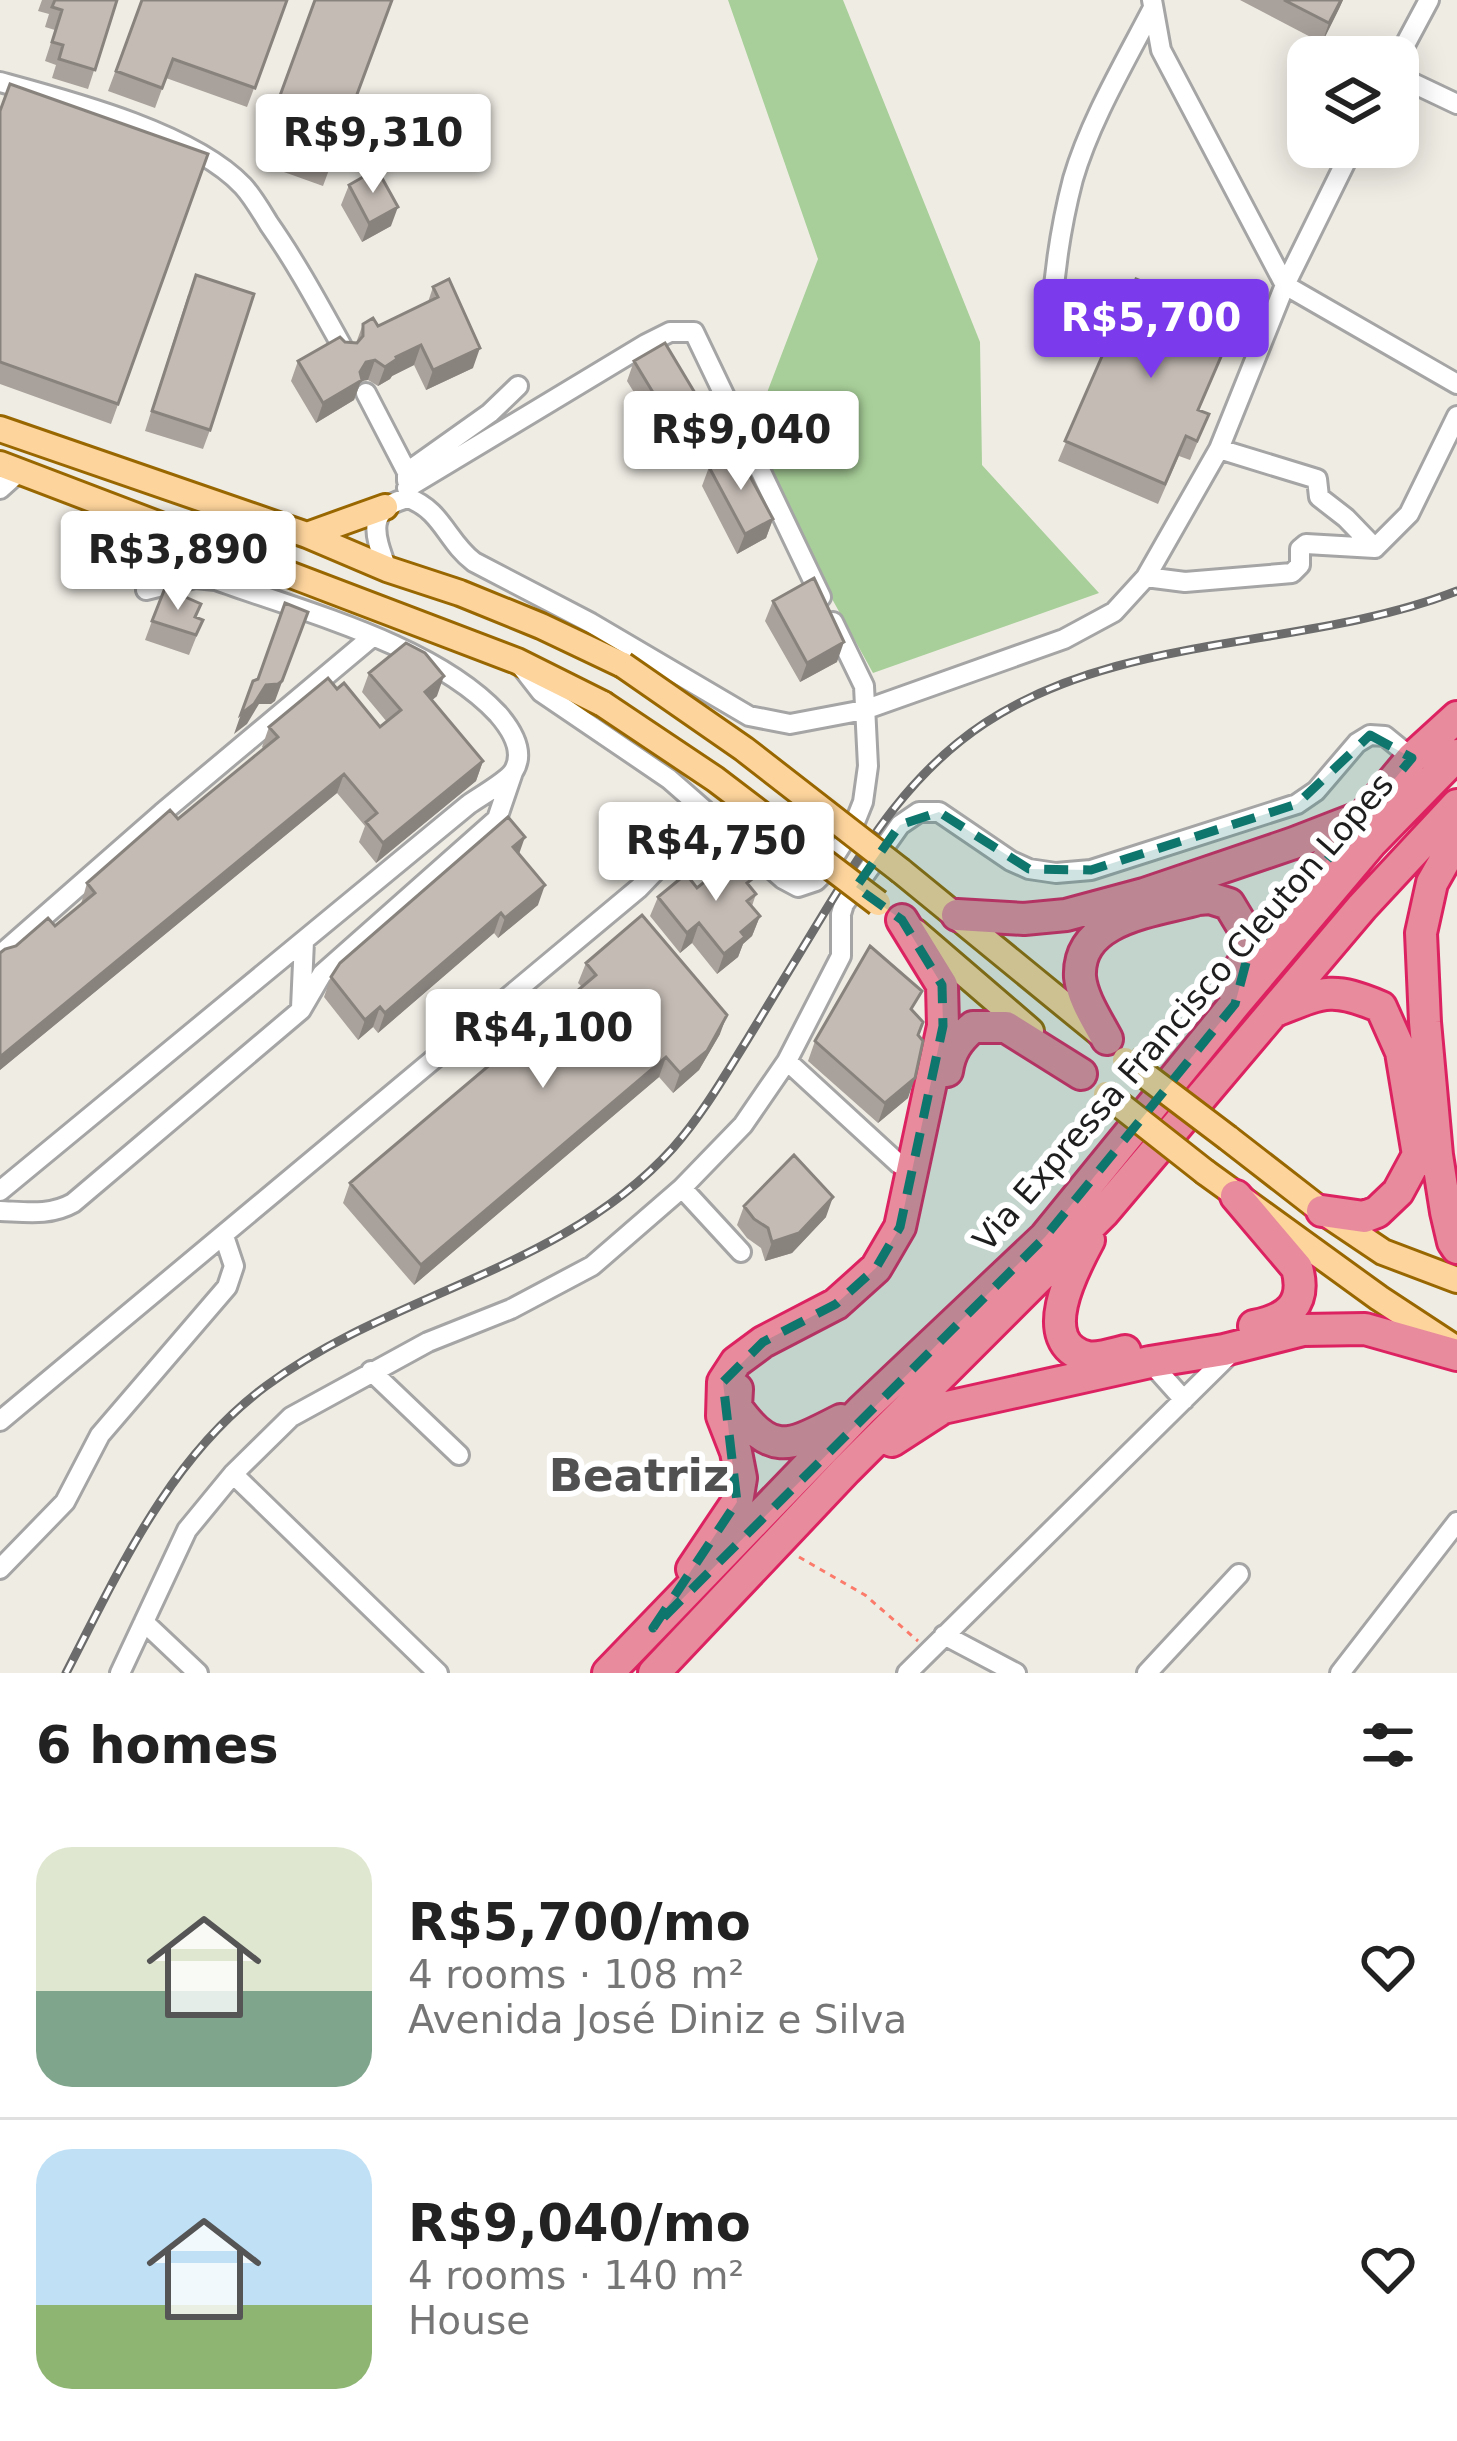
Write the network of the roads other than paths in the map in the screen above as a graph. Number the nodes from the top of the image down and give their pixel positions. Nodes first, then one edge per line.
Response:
1 (1429, 0) edge
2 (1152, 4) edge
3 (1410, 36) edge
4 (0, 82) edge
5 (1419, 86) edge
6 (1457, 104) edge
7 (1343, 168) edge
8 (1285, 285) junction
9 (1052, 310) dead end
10 (344, 350) edge
11 (1457, 383) edge
12 (518, 386) dead end
13 (366, 393) edge
14 (1457, 416) edge
15 (0, 429) edge
16 (1219, 449) junction
17 (10, 467) edge
18 (0, 489) edge
19 (402, 491) junction
20 (307, 535) junction
21 (1375, 548) junction
22 (387, 569) junction
23 (1146, 577) junction
24 (146, 590) dead end
25 (372, 637) junction
26 (517, 662) junction
27 (864, 710) junction
28 (1457, 717) edge
29 (1457, 755) edge
30 (1412, 758) junction
31 (513, 772) junction
32 (1457, 806) edge
33 (710, 814) junction
34 (1361, 817) junction
35 (1457, 839) edge
36 (890, 911) junction
37 (957, 915) junction
38 (304, 941) junction
39 (0, 955) edge
40 (1248, 955) junction
41 (1234, 1004) junction
42 (301, 1010) junction
43 (1273, 1012) junction
44 (1116, 1049) junction
45 (788, 1061) junction
46 (1081, 1075) junction
47 (899, 1165) dead end
48 (682, 1188) junction
49 (0, 1191) edge
50 (1236, 1196) junction
51 (0, 1210) edge
52 (1322, 1211) junction
53 (1103, 1213) junction
54 (224, 1236) junction
55 (1457, 1248) edge
56 (741, 1252) dead end
57 (1457, 1280) edge
58 (1238, 1346) junction
59 (1457, 1352) edge
60 (1150, 1362) junction
61 (371, 1371) junction
62 (1184, 1400) junction
63 (862, 1410) junction
64 (0, 1421) edge
65 (460, 1455) dead end
66 (846, 1470) junction
67 (233, 1474) junction
68 (1457, 1522) edge
69 (0, 1569) edge
70 (1239, 1574) dead end
71 (144, 1622) junction
72 (653, 1628) junction
73 (944, 1635) junction
74 (121, 1673) edge
75 (198, 1673) edge
76 (438, 1673) edge
77 (608, 1673) edge
78 (653, 1673) edge
79 (907, 1673) edge
80 (1016, 1673) edge
81 (1147, 1673) edge
82 (1340, 1673) edge

1 - 3 street
2 - 8 street
2 - 9 street
4 - 10 street
5 - 6 street
7 - 8 street
8 - 11 street
8 - 16 street
12 - 19 street
13 - 19 street
14 - 21 street
15 - 20 main road
16 - 21 street
16 - 23 street
17 - 18 street
17 - 26 main road
19 - 20 main road
19 - 22 street
19 - 27 street
19 - 27 street
20 - 22 main road
21 - 23 street
22 - 37 main road, bridge
23 - 27 street
24 - 25 street
25 - 31 street
25 - 39 street
26 - 33 street
26 - 36 main road, bridge
27 - 33 street
28 - 30 highway
29 - 41 highway, Via Expressa Francisco Cleuton Lopes
30 - 34 highway
30 - 45 street
31 - 38 street
31 - 42 street
32 - 43 highway, Via Expressa Francisco Cleuton Lopes
33 - 54 street
34 - 37 highway
34 - 40 highway
35 - 55 highway
36 - 46 main road
36 - 72 highway
37 - 44 main road
38 - 42 street
38 - 49 street
40 - 41 highway
40 - 44 highway
41 - 63 highway, Via Expressa Francisco Cleuton Lopes
42 - 51 street
43 - 52 highway
43 - 53 highway, Via Expressa Francisco Cleuton Lopes
44 - 52 main road, bridge
45 - 47 street
45 - 48 street
46 - 50 main road, bridge
46 - 63 highway
48 - 56 street
48 - 61 street
50 - 53 highway
50 - 59 main road
52 - 57 main road
53 - 66 highway, Via Expressa Francisco Cleuton Lopes
54 - 64 street
54 - 69 street
58 - 59 highway
58 - 60 highway
58 - 62 street
60 - 62 street
60 - 66 highway
61 - 65 street
61 - 67 street
62 - 73 street
63 - 72 highway, Via Expressa Francisco Cleuton Lopes
66 - 78 highway, Via Expressa Francisco Cleuton Lopes
67 - 71 street
67 - 76 street
68 - 82 street
70 - 81 street
71 - 74 street
71 - 75 street
72 - 77 highway, Via Expressa Francisco Cleuton Lopes
73 - 79 street
73 - 80 street

